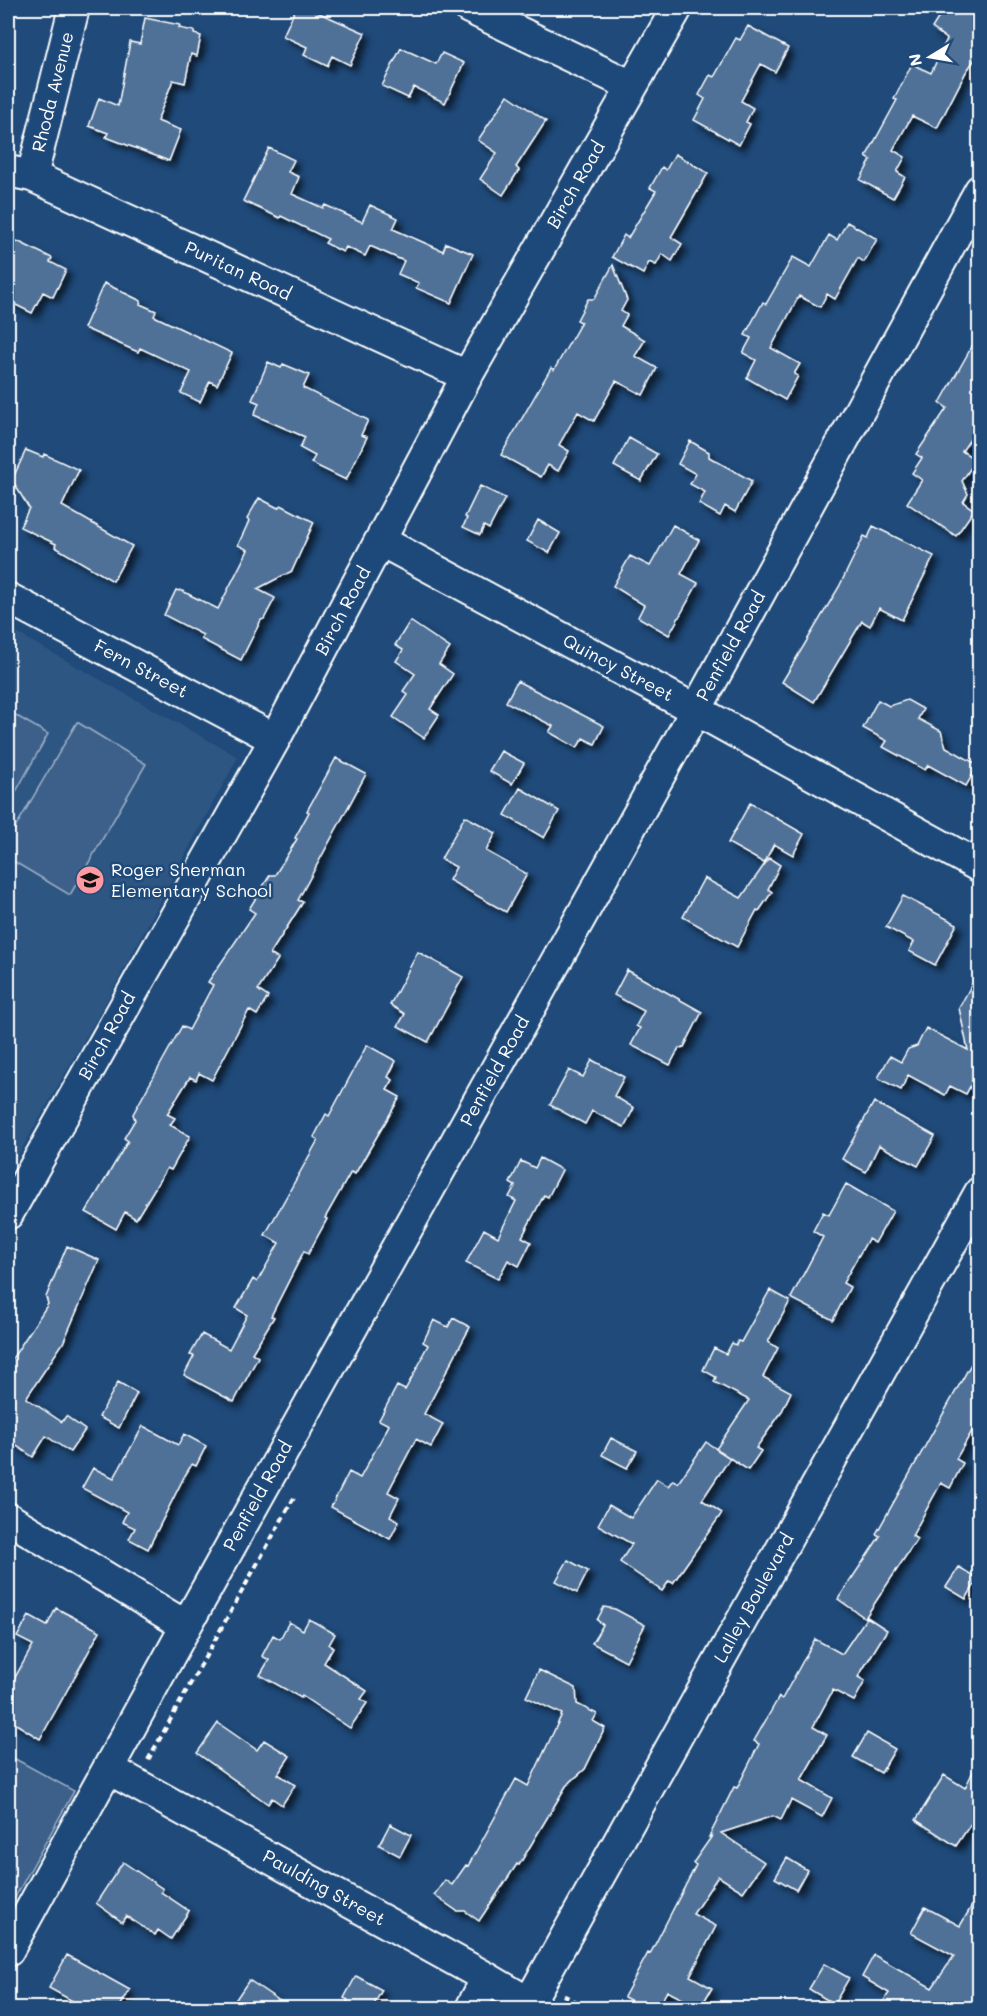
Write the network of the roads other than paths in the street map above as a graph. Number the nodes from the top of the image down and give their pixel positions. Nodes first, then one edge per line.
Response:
1 (74, 8) edge
2 (469, 8) edge
3 (676, 8) edge
4 (632, 86) junction
5 (20, 174) edge
6 (980, 190) edge
7 (467, 376) junction
8 (381, 541) junction
9 (8, 598) edge
10 (696, 710) junction
11 (275, 739) junction
12 (980, 867) edge
13 (980, 1192) edge
14 (8, 1214) edge
15 (8, 1518) edge
16 (186, 1626) junction
17 (122, 1776) junction
18 (8, 1951) edge
19 (487, 1978) junction
20 (531, 2007) edge
21 (471, 2008) edge

1 - 5 street, Rhoda Avenue
2 - 4 street
3 - 4 street, Birch Road
4 - 7 street, Birch Road
5 - 7 street, Puritan Road
6 - 10 street, Penfield Road
7 - 8 street, Birch Road
8 - 10 street, Quincy Street
8 - 11 street, Birch Road
9 - 11 street, Fern Street
10 - 12 street, Quincy Street
10 - 16 street, Penfield Road
11 - 14 street, Birch Road
13 - 20 street, Lalley Boulevard
15 - 16 street
16 - 17 street, Penfield Road
17 - 18 street, Penfield Road
17 - 19 street, Paulding Street
19 - 20 street, Paulding Street
19 - 21 street

